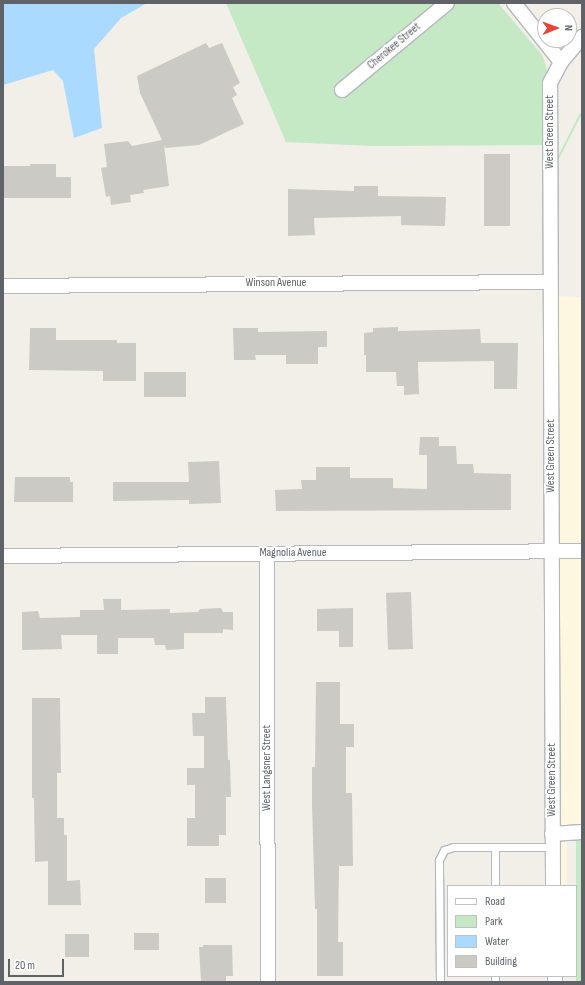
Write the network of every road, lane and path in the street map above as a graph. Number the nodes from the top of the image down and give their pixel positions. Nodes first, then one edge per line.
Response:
1 (447, 3) edge
2 (514, 3) edge
3 (582, 37) edge
4 (561, 62) junction
5 (342, 90) dead end
6 (550, 282) junction
7 (3, 286) edge
8 (582, 551) edge
9 (552, 552) junction
10 (267, 554) junction
11 (3, 556) edge
12 (582, 832) edge
13 (552, 840) junction
14 (495, 847) junction
15 (495, 885) edge
16 (553, 885) edge
17 (268, 982) edge
18 (440, 982) edge

1 - 5 street, Cherokee Street
2 - 4 street
3 - 4 street, West Green Street
4 - 6 street, West Green Street
6 - 7 street, Winson Avenue
6 - 9 street, West Green Street
8 - 9 street, Magnolia Avenue
9 - 10 street, Magnolia Avenue
9 - 13 street, West Green Street
10 - 11 street, Magnolia Avenue
10 - 17 street, West Langsner Street
12 - 13 street
13 - 14 lane
13 - 16 street, West Green Street
14 - 15 lane
14 - 18 lane

